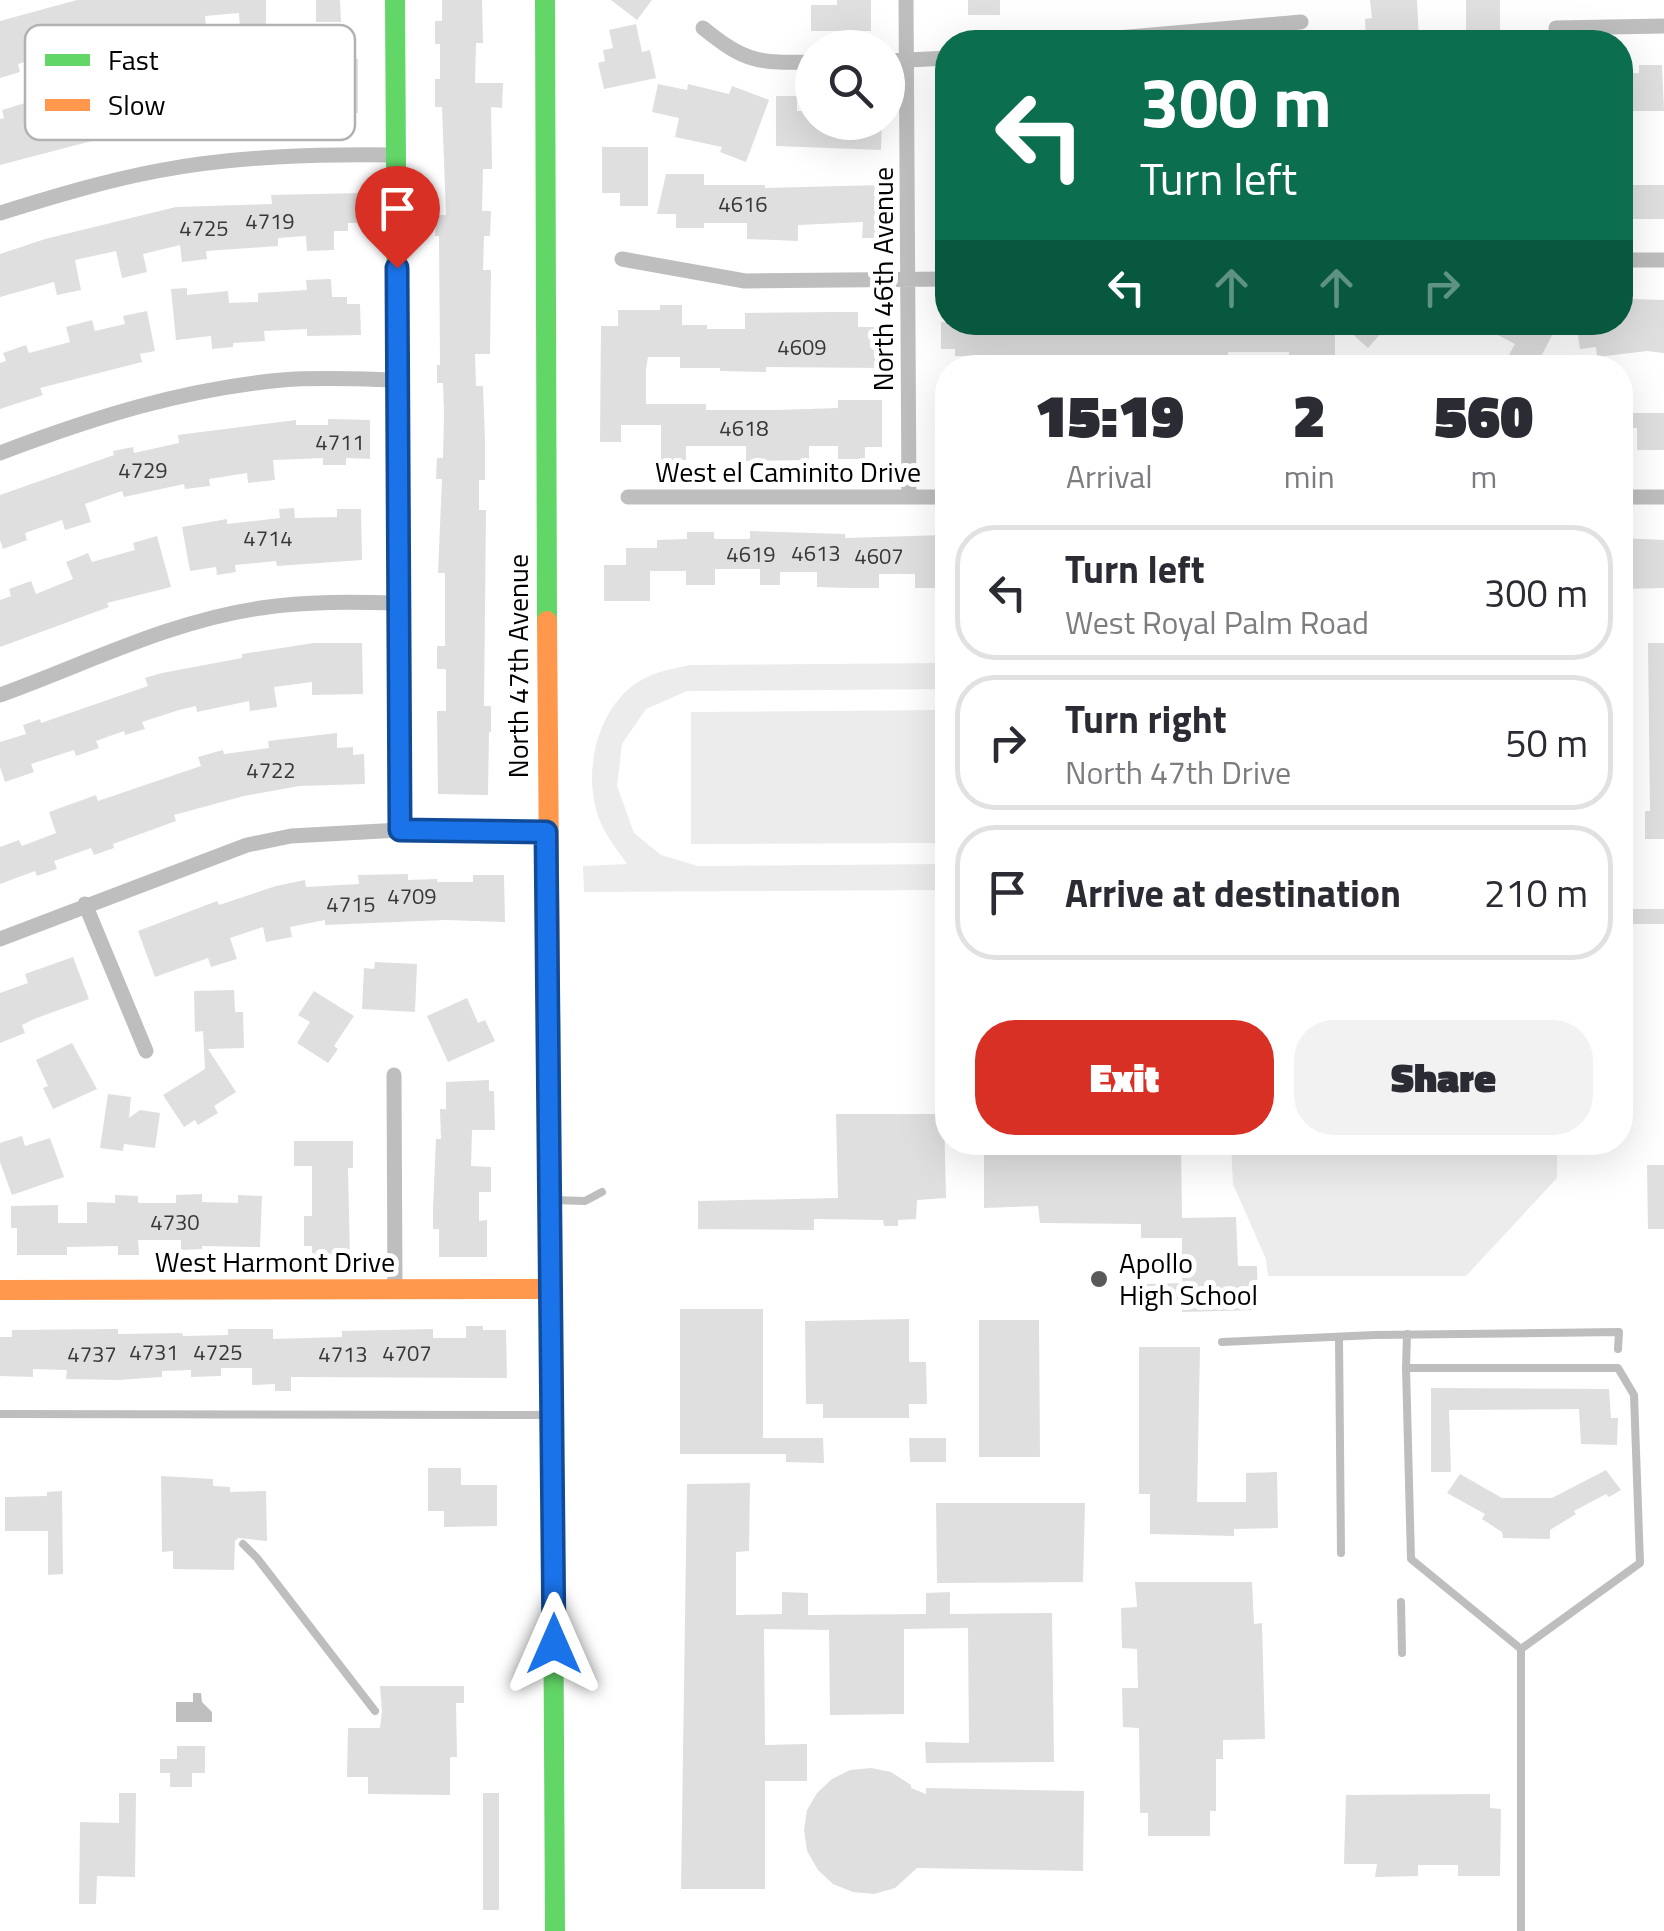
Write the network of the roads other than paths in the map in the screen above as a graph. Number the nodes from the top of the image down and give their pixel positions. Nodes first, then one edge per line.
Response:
1 (396, 0) edge
2 (544, 0) edge
3 (906, 0) edge
4 (1301, 22) dead end
5 (1664, 26) edge
6 (703, 28) dead end
7 (1556, 28) dead end
8 (1209, 30) edge
9 (935, 59) edge
10 (906, 60) junction
11 (795, 62) edge
12 (396, 155) junction
13 (0, 213) edge
14 (622, 259) dead end
15 (1633, 260) edge
16 (1664, 260) edge
17 (935, 279) edge
18 (908, 280) junction
19 (398, 380) junction
20 (0, 453) edge
21 (628, 497) dead end
22 (909, 497) junction
23 (935, 497) edge
24 (1633, 497) edge
25 (1664, 497) edge
26 (399, 603) junction
27 (0, 695) edge
28 (400, 830) junction
29 (546, 832) junction
30 (86, 904) junction
31 (0, 938) edge
32 (146, 1051) dead end
33 (394, 1075) dead end
34 (602, 1192) dead end
35 (549, 1200) junction
36 (550, 1288) junction
37 (0, 1290) edge
38 (395, 1290) junction
39 (1407, 1334) junction
40 (1339, 1337) junction
41 (1222, 1342) dead end
42 (1618, 1350) dead end
43 (1406, 1368) junction
44 (0, 1414) edge
45 (553, 1415) junction
46 (242, 1544) dead end
47 (1341, 1552) dead end
48 (1402, 1602) dead end
49 (1521, 1649) junction
50 (1402, 1653) dead end
51 (374, 1711) dead end
52 (555, 1931) edge
53 (1521, 1931) edge

1 - 12 street
2 - 29 street, North 47th Avenue
3 - 10 street, North 46th Avenue
4 - 8 street
5 - 7 street
6 - 11 street
9 - 10 street
10 - 18 street, North 46th Avenue
12 - 13 street
12 - 19 street
14 - 18 street
15 - 16 street
17 - 18 street
18 - 22 street, North 46th Avenue
19 - 20 street
19 - 26 street
21 - 22 street, West el Caminito Drive
22 - 23 street, West el Caminito Drive
24 - 25 street
26 - 27 street
26 - 28 street
28 - 29 street
28 - 30 street
29 - 35 street, North 47th Avenue
30 - 31 street
30 - 32 street
33 - 38 street
34 - 35 lane
35 - 36 street, North 47th Avenue
36 - 38 street, West Harmont Drive
36 - 45 street, North 47th Avenue
37 - 38 street, West Harmont Drive
39 - 40 lane
39 - 42 lane
39 - 43 lane
40 - 41 lane
40 - 47 lane
43 - 49 lane
43 - 49 lane
44 - 45 lane
45 - 52 street, North 47th Avenue
46 - 51 lane
48 - 50 lane
49 - 53 lane

